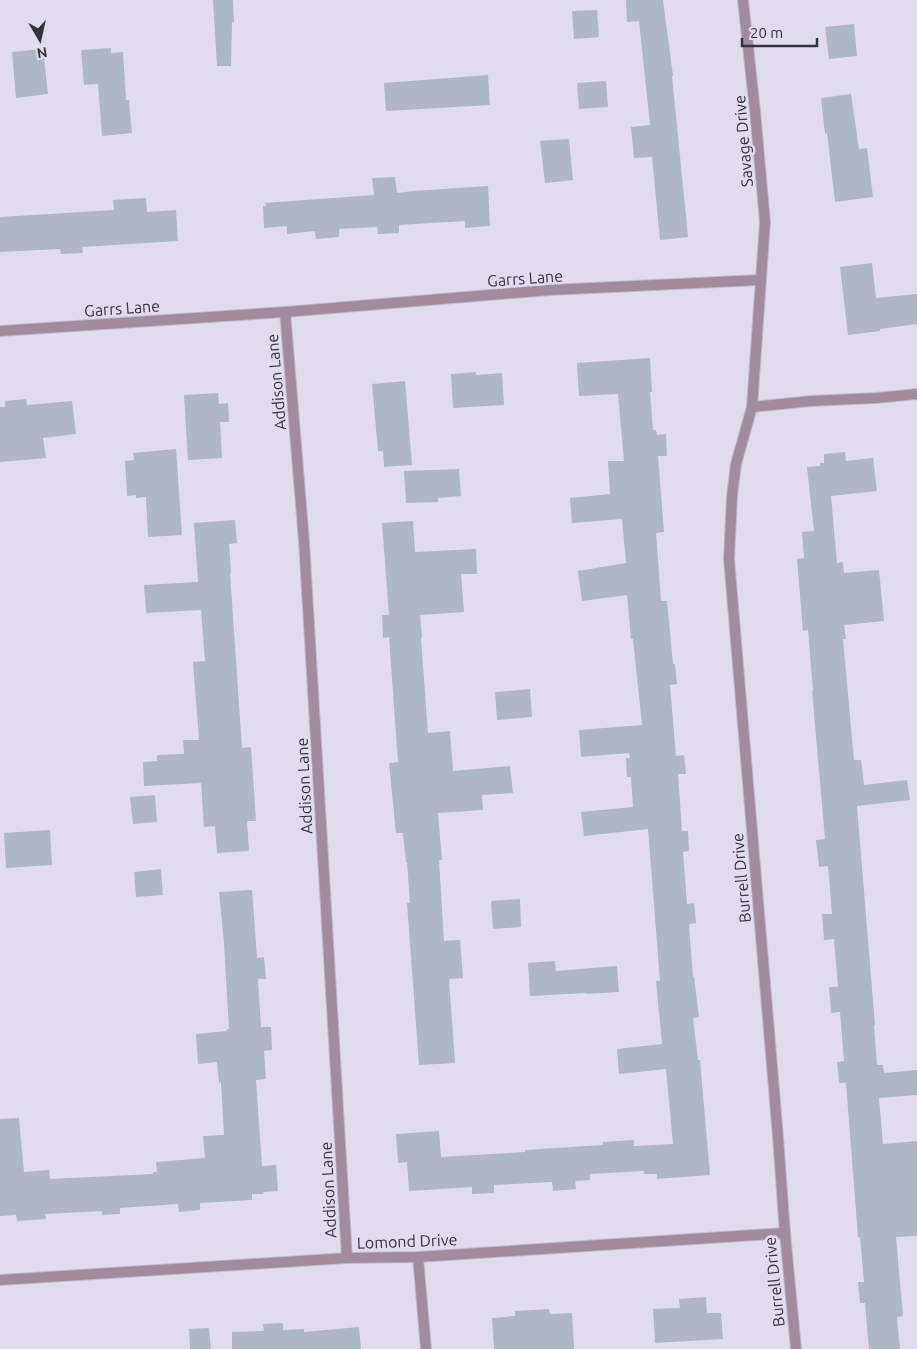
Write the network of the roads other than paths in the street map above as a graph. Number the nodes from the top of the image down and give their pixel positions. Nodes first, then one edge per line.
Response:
1 (743, 0) edge
2 (760, 280) junction
3 (285, 312) junction
4 (0, 331) edge
5 (917, 394) edge
6 (752, 407) junction
7 (784, 1233) junction
8 (418, 1257) junction
9 (348, 1258) junction
10 (0, 1280) edge
11 (426, 1349) edge
12 (796, 1349) edge

1 - 2 street, Savage Drive
2 - 3 street, Garrs Lane
2 - 6 street
3 - 4 street, Garrs Lane
3 - 9 street, Addison Lane
5 - 6 street
6 - 7 street, Burrell Drive
7 - 8 street, Lomond Drive
7 - 12 street, Burrell Drive
8 - 9 street, Lomond Drive
8 - 11 street
9 - 10 street, Lomond Drive

